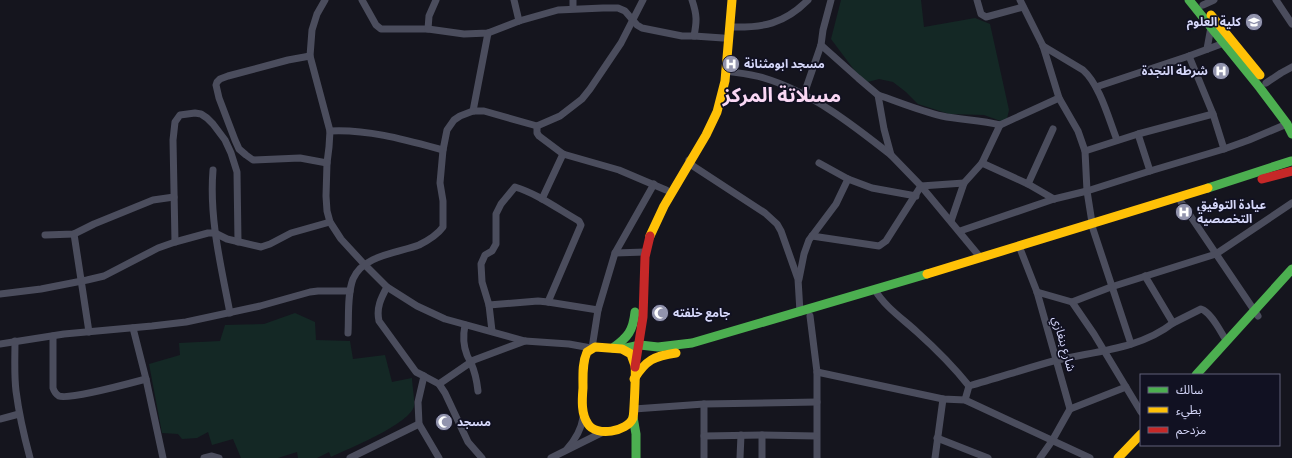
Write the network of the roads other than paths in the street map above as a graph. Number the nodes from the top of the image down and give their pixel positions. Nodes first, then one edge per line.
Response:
1 (325, 0) edge
2 (362, 0) edge
3 (436, 0) edge
4 (514, 0) edge
5 (573, 0) edge
6 (643, 0) edge
7 (692, 0) edge
8 (727, 0) edge
9 (732, 0) edge
10 (808, 0) edge
11 (831, 0) edge
12 (977, 0) edge
13 (1189, 0) edge
14 (1214, 0) edge
15 (1276, 0) edge
16 (1201, 2) edge
17 (1022, 3) edge
18 (573, 8) junction
19 (633, 20) junction
20 (519, 21) junction
21 (1292, 24) edge
22 (730, 27) junction
23 (1211, 27) junction
24 (428, 29) junction
25 (488, 33) junction
26 (694, 36) junction
27 (723, 38) junction
28 (1224, 43) junction
29 (822, 45) junction
30 (1043, 46) junction
31 (1207, 49) junction
32 (310, 56) junction
33 (1189, 56) junction
34 (1292, 67) edge
35 (724, 71) junction
36 (1266, 83) junction
37 (1096, 87) junction
38 (804, 94) junction
39 (878, 94) junction
40 (1060, 98) junction
41 (473, 111) junction
42 (1213, 114) junction
43 (1289, 122) edge
44 (537, 126) junction
45 (1000, 126) junction
46 (1053, 129) dead end
47 (330, 131) junction
48 (1138, 134) junction
49 (1292, 134) edge
50 (1117, 140) junction
51 (1224, 149) junction
52 (443, 150) junction
53 (1085, 151) junction
54 (563, 154) junction
55 (891, 156) junction
56 (689, 158) junction
57 (1292, 160) edge
58 (327, 163) junction
59 (819, 163) dead end
60 (982, 163) junction
61 (213, 170) dead end
62 (1150, 171) junction
63 (1292, 171) edge
64 (848, 179) junction
65 (964, 183) junction
66 (654, 184) junction
67 (1028, 184) junction
68 (921, 186) junction
69 (666, 190) junction
70 (1087, 191) junction
71 (916, 196) junction
72 (174, 197) junction
73 (542, 199) junction
74 (1054, 199) junction
75 (1181, 202) junction
76 (1292, 203) edge
77 (951, 221) junction
78 (330, 222) junction
79 (1092, 226) junction
80 (960, 231) junction
81 (215, 233) junction
82 (74, 234) junction
83 (45, 235) dead end
84 (812, 236) junction
85 (174, 242) junction
86 (238, 242) junction
87 (1021, 251) junction
88 (642, 252) junction
89 (615, 253) junction
90 (1216, 254) junction
91 (980, 257) junction
92 (364, 264) junction
93 (1292, 269) edge
94 (1145, 276) junction
95 (1292, 278) edge
96 (798, 279) junction
97 (81, 281) junction
98 (1283, 284) junction
99 (387, 287) junction
100 (1111, 287) junction
101 (350, 291) junction
102 (877, 292) junction
103 (1037, 292) junction
104 (0, 294) edge
105 (548, 302) junction
106 (1072, 302) junction
107 (489, 305) junction
108 (598, 310) junction
109 (230, 312) junction
110 (800, 312) junction
111 (1256, 314) junction
112 (810, 316) junction
113 (465, 324) junction
114 (1173, 324) junction
115 (133, 328) junction
116 (756, 328) junction
117 (90, 332) junction
118 (492, 332) junction
119 (348, 333) dead end
120 (53, 336) junction
121 (524, 340) junction
122 (1226, 340) junction
123 (16, 341) junction
124 (0, 344) edge
125 (1130, 344) junction
126 (640, 345) junction
127 (592, 348) junction
128 (618, 348) junction
129 (1104, 350) junction
130 (1057, 360) junction
131 (471, 362) junction
132 (635, 367) junction
133 (817, 372) junction
134 (1197, 374) edge
135 (1205, 374) edge
136 (424, 376) junction
137 (146, 379) junction
138 (634, 379) junction
139 (438, 384) junction
140 (969, 386) junction
141 (1126, 387) junction
142 (478, 391) dead end
143 (943, 399) junction
144 (965, 400) junction
145 (816, 402) junction
146 (704, 404) junction
147 (1070, 409) junction
148 (1140, 410) edge
149 (634, 413) junction
150 (19, 414) junction
151 (583, 415) junction
152 (0, 419) edge
153 (419, 424) junction
154 (622, 430) junction
155 (606, 431) junction
156 (741, 435) junction
157 (762, 435) junction
158 (1140, 435) edge
159 (704, 436) junction
160 (816, 436) junction
161 (937, 438) junction
162 (1052, 441) junction
163 (636, 444) junction
164 (1140, 445) edge
165 (566, 450) junction
166 (1086, 457) edge
167 (30, 458) edge
168 (163, 458) edge
169 (204, 458) edge
170 (219, 458) edge
171 (350, 458) edge
172 (439, 458) edge
173 (482, 458) edge
174 (551, 458) edge
175 (636, 458) edge
176 (704, 458) edge
177 (740, 458) edge
178 (762, 458) edge
179 (817, 458) edge
180 (935, 458) edge
181 (988, 458) edge
182 (1040, 458) edge
183 (1118, 458) edge
184 (1129, 458) edge

1 - 32 street
2 - 24 street
3 - 24 street
4 - 20 street
5 - 18 street
6 - 19 street
7 - 26 street
8 - 27 main road
9 - 22 main road
10 - 22 street
11 - 29 street
12 - 17 street
13 - 23 main road
14 - 16 street
15 - 21 street
16 - 36 main road
17 - 30 street
18 - 19 street
18 - 20 street
19 - 26 street
19 - 44 street
20 - 25 street
22 - 35 main road
23 - 28 main road
23 - 31 street
24 - 25 street
25 - 41 street
26 - 27 street
27 - 35 main road
28 - 31 street
28 - 43 main road
29 - 38 street
29 - 39 street
30 - 37 street
30 - 40 street
31 - 33 street
32 - 47 street
32 - 58 street
33 - 37 street
33 - 42 street
34 - 36 street
35 - 38 street
35 - 56 main road
36 - 43 main road
37 - 50 street
38 - 55 street
39 - 45 street
39 - 55 street
40 - 45 street
40 - 53 street
41 - 44 street
41 - 52 street
42 - 48 street
42 - 51 street
43 - 49 main road
43 - 51 street
44 - 54 street
45 - 60 street
46 - 67 street
47 - 52 street
47 - 58 street
48 - 50 street
48 - 62 street
50 - 53 street
51 - 62 street
52 - 92 street
53 - 70 street
54 - 66 street
54 - 73 street
55 - 68 street
56 - 69 main road
56 - 88 main road
56 - 96 street
57 - 79 main road
58 - 78 street
59 - 64 street
60 - 65 street
60 - 67 street
61 - 81 street
62 - 70 street
63 - 75 main road
64 - 71 street
64 - 84 street
65 - 68 street
65 - 77 street
66 - 69 street
66 - 89 street
67 - 74 street
68 - 71 street
68 - 77 street
69 - 88 main road
70 - 74 street
70 - 79 street
71 - 84 street
72 - 82 street
72 - 85 street
72 - 86 street
73 - 105 street
73 - 107 street
74 - 80 street
75 - 79 main road
75 - 90 street
76 - 90 street
77 - 80 street
78 - 86 street
78 - 92 street
79 - 87 main road
79 - 91 main road
79 - 100 street
80 - 91 street
81 - 85 street
81 - 86 street
81 - 109 street
82 - 83 street
82 - 97 street
84 - 96 street
85 - 97 street
87 - 102 main road
87 - 103 street, شارع بنغازي
88 - 89 street
88 - 126 main road
88 - 128 main road
89 - 108 street
90 - 94 street
90 - 111 street
91 - 102 main road
92 - 99 street
92 - 101 street
93 - 98 main road
94 - 100 street
94 - 114 street
95 - 98 main road
96 - 110 street
97 - 104 street
97 - 117 street
98 - 111 main road
99 - 113 street
99 - 136 street
100 - 106 street
100 - 125 street
101 - 109 street
101 - 119 street
102 - 110 main road
102 - 112 main road
102 - 140 street
103 - 106 street
103 - 130 street, شارع بنغازي
105 - 107 street
105 - 108 street
106 - 129 street
107 - 118 street
108 - 127 street
109 - 115 street
110 - 116 main road
111 - 122 main road
111 - 135 main road
112 - 116 main road
112 - 133 street
113 - 118 street
113 - 131 street
114 - 122 street
114 - 125 street
115 - 117 street
115 - 137 street
116 - 126 main road
116 - 138 main road
117 - 120 street
118 - 121 street
120 - 123 street
120 - 137 street
121 - 127 street
121 - 131 street
122 - 134 main road
123 - 124 street
123 - 150 street
125 - 129 street
126 - 128 main road
126 - 132 main road
127 - 128 main road
127 - 151 main road
128 - 132 main road
129 - 130 street
129 - 141 street
130 - 140 street
130 - 147 street, شارع بنغازي
131 - 139 street
131 - 142 street
132 - 138 main road
133 - 143 street
133 - 145 street
136 - 139 street
136 - 153 street
137 - 168 street
138 - 149 main road
139 - 173 street
140 - 144 street
141 - 147 street
141 - 148 street
143 - 144 street
143 - 161 street
144 - 162 street
145 - 146 street
145 - 160 street
146 - 149 street
146 - 159 street
147 - 162 street
149 - 154 main road
149 - 163 main road
150 - 152 street
150 - 167 street
151 - 155 main road
151 - 165 street
153 - 171 street
153 - 172 street
154 - 155 main road
154 - 163 main road
155 - 165 street
156 - 157 street
156 - 159 street
156 - 177 street
157 - 160 street
157 - 178 street
158 - 183 main road
159 - 176 street
160 - 179 street
161 - 180 street
161 - 181 street
162 - 166 street
162 - 182 street
163 - 175 main road
164 - 184 main road
165 - 174 street
169 - 170 street

